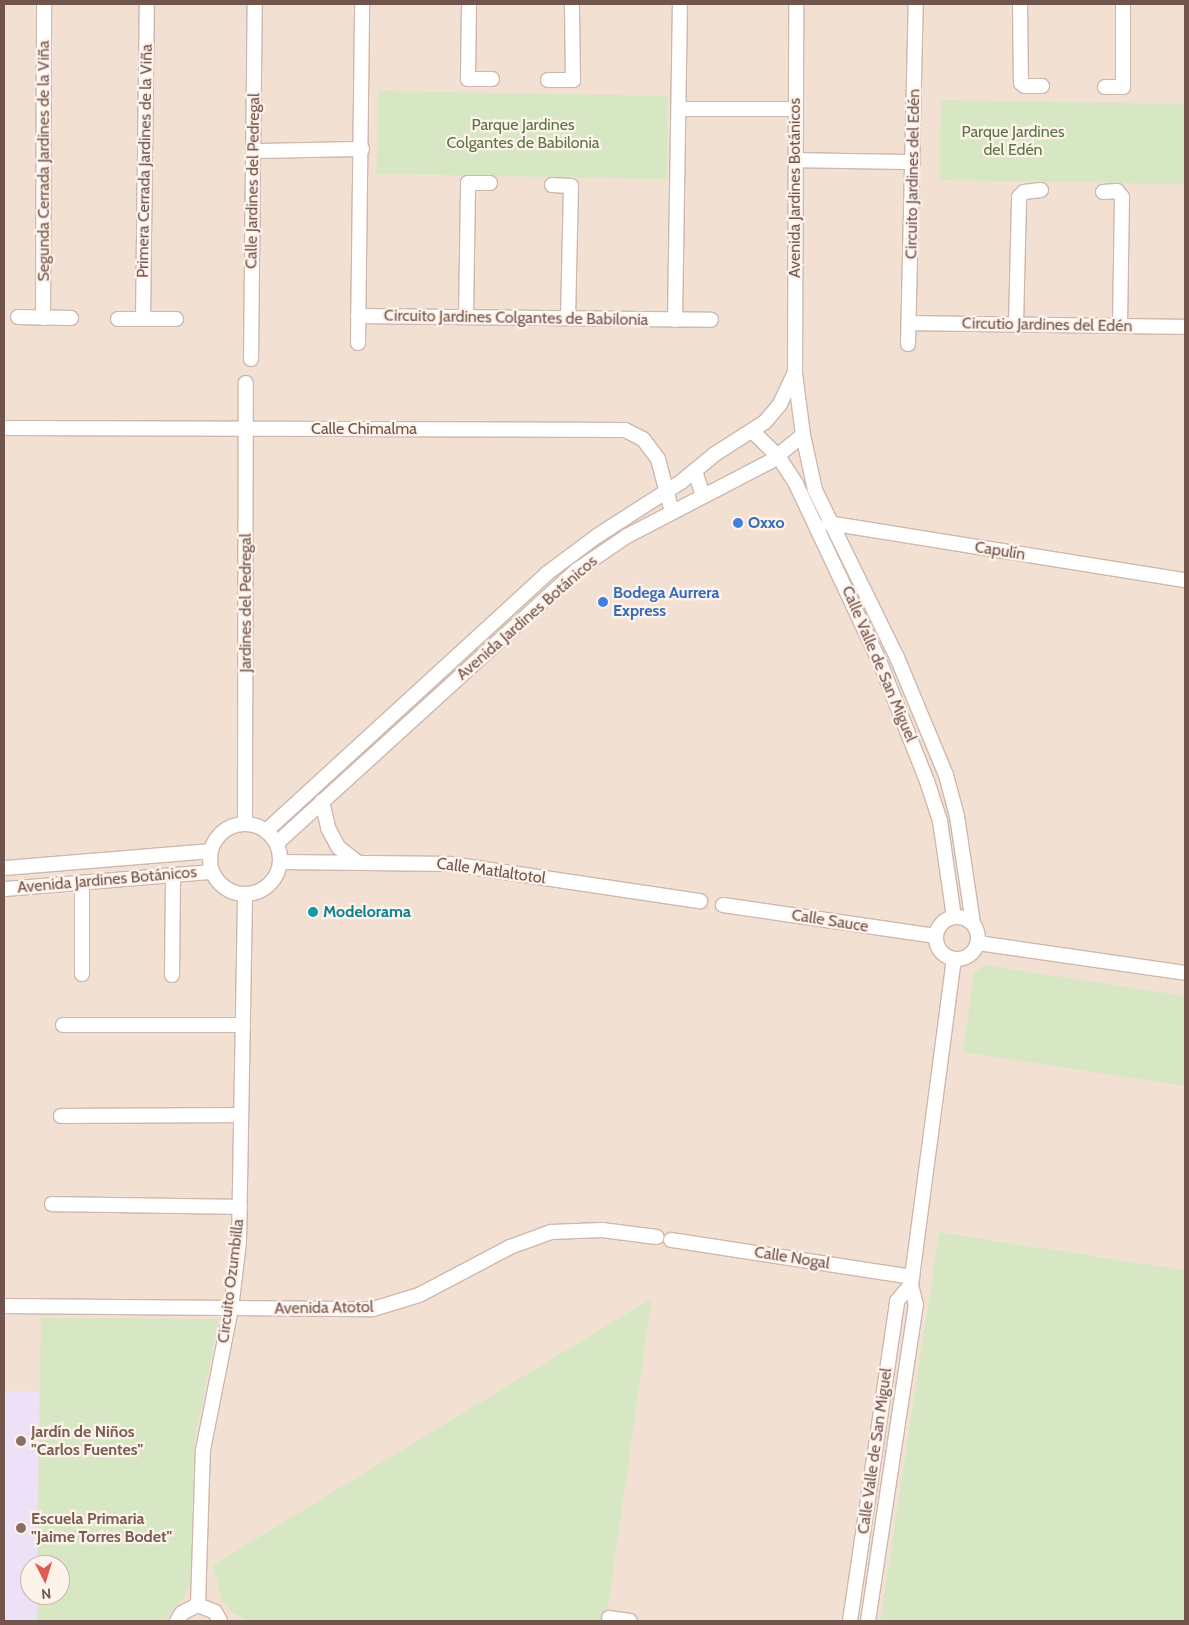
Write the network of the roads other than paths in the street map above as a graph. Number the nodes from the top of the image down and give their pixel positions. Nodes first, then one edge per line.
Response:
1 (44, 4) edge
2 (147, 4) edge
3 (255, 4) edge
4 (362, 4) edge
5 (469, 4) edge
6 (572, 4) edge
7 (680, 4) edge
8 (796, 4) edge
9 (916, 4) edge
10 (1020, 4) edge
11 (1122, 4) edge
12 (492, 79) dead end
13 (548, 80) dead end
14 (1042, 86) dead end
15 (1105, 87) dead end
16 (679, 109) junction
17 (795, 109) junction
18 (362, 149) junction
19 (254, 151) junction
20 (795, 160) junction
21 (913, 162) junction
22 (490, 183) dead end
23 (552, 185) dead end
24 (1040, 190) dead end
25 (1103, 192) dead end
26 (358, 316) junction
27 (466, 316) junction
28 (18, 317) dead end
29 (43, 318) junction
30 (71, 318) dead end
31 (568, 318) junction
32 (118, 319) dead end
33 (143, 319) junction
34 (176, 319) dead end
35 (674, 320) junction
36 (712, 320) dead end
37 (910, 323) junction
38 (1016, 324) junction
39 (1120, 325) junction
40 (1185, 327) edge
41 (358, 343) dead end
42 (908, 344) dead end
43 (251, 359) dead end
44 (795, 373) junction
45 (246, 383) dead end
46 (4, 428) edge
47 (246, 429) junction
48 (753, 432) junction
49 (803, 435) junction
50 (778, 456) junction
51 (696, 471) junction
52 (667, 491) junction
53 (703, 496) junction
54 (672, 512) junction
55 (816, 521) junction
56 (833, 524) junction
57 (1185, 580) edge
58 (322, 801) junction
59 (245, 824) junction
60 (266, 831) junction
61 (277, 843) junction
62 (210, 851) junction
63 (281, 862) junction
64 (357, 862) junction
65 (4, 868) edge
66 (211, 872) junction
67 (173, 875) junction
68 (82, 883) junction
69 (4, 889) edge
70 (245, 895) junction
71 (700, 901) dead end
72 (723, 905) dead end
73 (954, 917) junction
74 (973, 923) junction
75 (936, 936) junction
76 (978, 942) junction
77 (954, 960) junction
78 (82, 974) dead end
79 (1185, 974) edge
80 (172, 975) dead end
81 (63, 1025) dead end
82 (243, 1025) junction
83 (241, 1115) junction
84 (61, 1116) dead end
85 (52, 1204) dead end
86 (240, 1207) junction
87 (657, 1237) dead end
88 (671, 1240) dead end
89 (912, 1281) junction
90 (4, 1306) edge
91 (231, 1309) junction
92 (198, 1605) junction
93 (609, 1618) dead end
94 (177, 1621) edge
95 (220, 1621) edge
96 (630, 1621) edge
97 (850, 1621) edge
98 (868, 1621) edge

1 - 29 street, Segunda Cerrada Jardines de la Viña
2 - 33 street, Primera Cerrada Jardines de la Viña
3 - 19 street, Calle Jardines del Pedregal
4 - 18 street
5 - 12 street
6 - 13 street
7 - 16 street
8 - 17 street, Avenida Jardines Botánicos
9 - 21 street, Circuito Jardines del Edén
10 - 14 street
11 - 15 street
16 - 17 street
16 - 35 street
17 - 20 street, Avenida Jardines Botánicos
18 - 19 street
18 - 26 street
19 - 43 street, Calle Jardines del Pedregal
20 - 21 street
20 - 44 street, Avenida Jardines Botánicos
21 - 37 street, Circuito Jardines del Edén
22 - 27 street
23 - 31 street
24 - 38 street
25 - 39 street
26 - 27 street, Circuito Jardines Colgantes de Babilonia
26 - 41 street
27 - 31 street, Circuito Jardines Colgantes de Babilonia
28 - 29 street
29 - 30 street
31 - 35 street, Circuito Jardines Colgantes de Babilonia
32 - 33 street
33 - 34 street
35 - 36 street, Circuito Jardines Colgantes de Babilonia
37 - 38 street, Circutio Jardines del Edén
37 - 42 street, Circuito Jardines del Edén
38 - 39 street, Circutio Jardines del Edén
39 - 40 street, Circutio Jardines del Edén
44 - 48 street, Avenida Jardines Botánicos
44 - 49 street, Avenida Jardines Botánicos
45 - 47 street, Jardines del Pedregal
46 - 47 street, Calle Chimalma
47 - 52 street, Calle Chimalma
47 - 59 street, Jardines del Pedregal
48 - 50 street, Calle Valle de San Miguel
48 - 51 street, Avenida Jardines Botánicos
49 - 50 street, Avenida Jardines Botánicos
49 - 56 street, Calle Valle de San Miguel
50 - 53 street, Avenida Jardines Botánicos
50 - 55 street, Calle Valle de San Miguel
51 - 52 street, Avenida Jardines Botánicos
51 - 53 street
52 - 54 street, Calle Chimalma
52 - 60 street, Avenida Jardines Botánicos
53 - 54 street, Avenida Jardines Botánicos
54 - 58 street, Avenida Jardines Botánicos
55 - 56 street, Capulín
55 - 73 street, Calle Valle de San Miguel
56 - 57 street, Capulín
56 - 74 street, Calle Valle de San Miguel
58 - 61 street, Avenida Jardines Botánicos
58 - 64 street
59 - 60 street
59 - 62 street
60 - 61 street
61 - 63 street
62 - 65 street, Avenida Jardines Botánicos
62 - 66 street
63 - 64 street, Calle Matlaltotol
63 - 70 street
64 - 71 street, Calle Matlaltotol
66 - 67 street, Avenida Jardines Botánicos
66 - 70 street
67 - 68 street, Avenida Jardines Botánicos
67 - 80 street
68 - 69 street, Avenida Jardines Botánicos
68 - 78 street
70 - 82 street, Circuito Ozumbilla
72 - 75 street, Calle Sauce
73 - 74 street
73 - 75 street
74 - 76 street
75 - 77 street
76 - 77 street
76 - 79 street
77 - 89 street, Calle Valle de San Miguel
81 - 82 street
82 - 83 street, Circuito Ozumbilla
83 - 84 street
83 - 86 street, Circuito Ozumbilla
85 - 86 street
86 - 91 street, Circuito Ozumbilla
87 - 91 street, Avenida Atotol
88 - 89 street, Calle Nogal
89 - 97 street, Calle Valle de San Miguel
89 - 98 street, Calle Valle de San Miguel
90 - 91 street, Avenida Atotol
91 - 92 street, Circuito Ozumbilla
92 - 94 street
92 - 95 street
93 - 96 street

